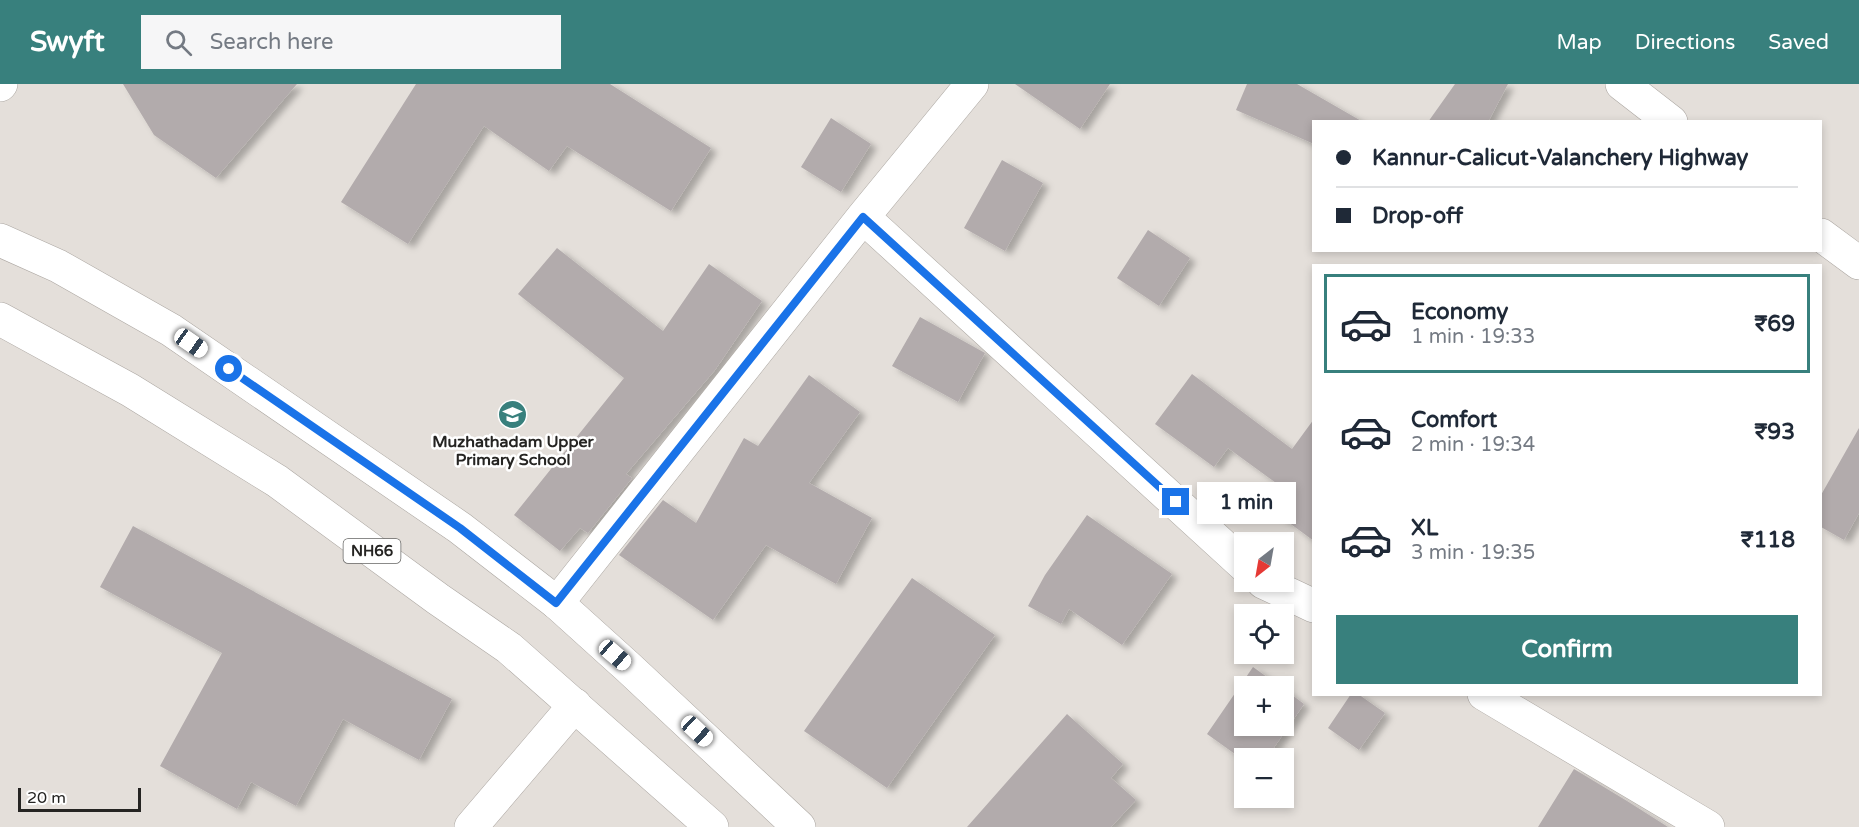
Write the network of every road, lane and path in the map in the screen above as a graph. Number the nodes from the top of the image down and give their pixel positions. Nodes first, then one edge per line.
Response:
1 (972, 84) edge
2 (1622, 84) edge
3 (1668, 120) edge
4 (863, 217) junction
5 (1822, 237) edge
6 (0, 240) edge
7 (1859, 263) edge
8 (0, 319) edge
9 (1234, 556) edge
10 (1284, 592) edge
11 (556, 603) junction
12 (1312, 605) edge
13 (1488, 696) edge
14 (575, 705) junction
15 (471, 827) edge
16 (712, 827) edge
17 (799, 827) edge
18 (1708, 827) edge

1 - 4 main road
2 - 3 main road
4 - 9 main road
4 - 11 main road
5 - 7 main road
6 - 11 main road
8 - 14 main road, NH66
10 - 12 main road
11 - 17 main road
13 - 18 main road
14 - 15 main road
14 - 16 main road, NH66

